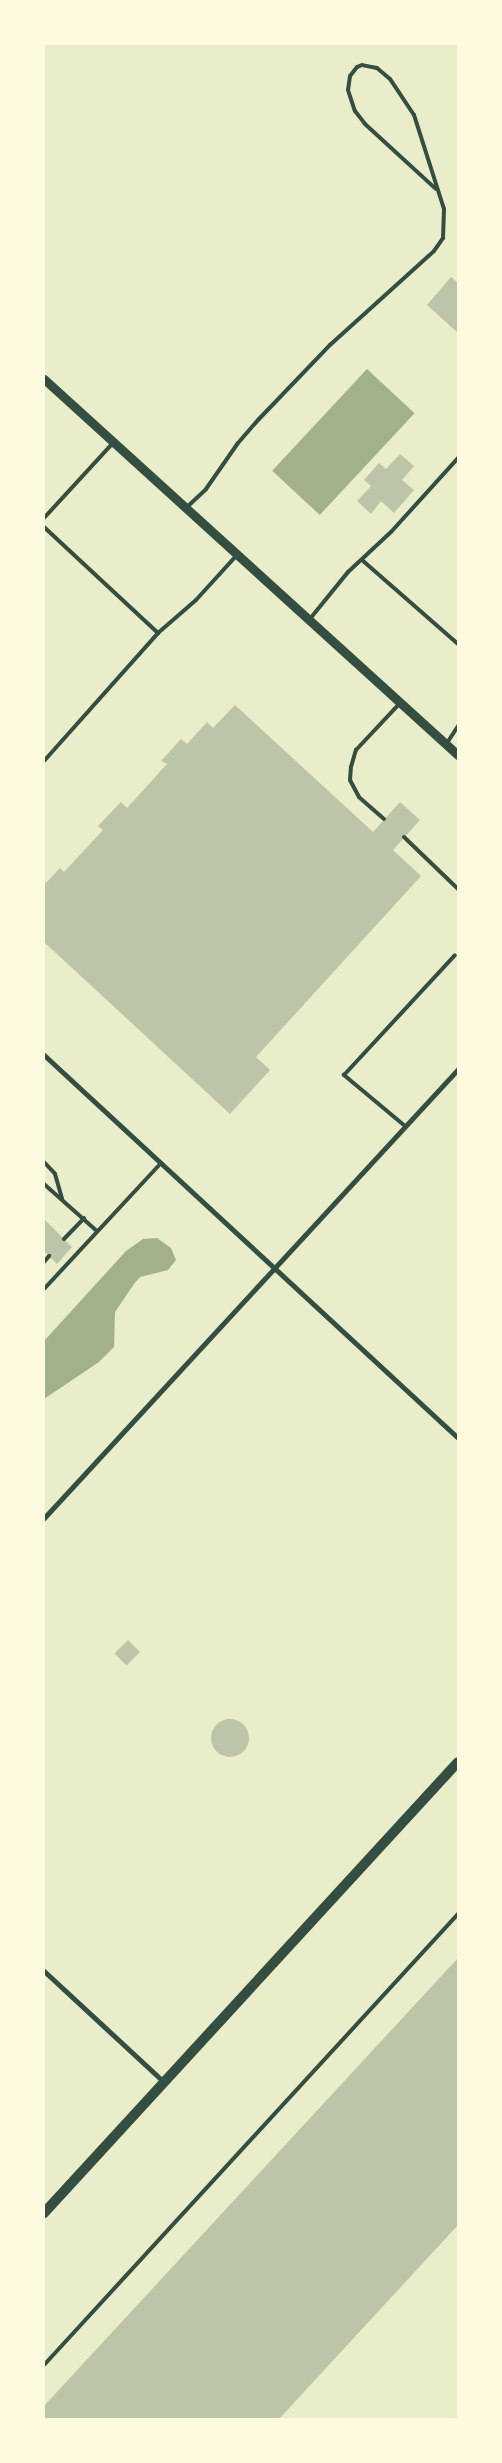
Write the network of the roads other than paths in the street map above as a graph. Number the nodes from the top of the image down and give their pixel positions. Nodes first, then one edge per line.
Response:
1 (436, 189) junction
2 (44, 379) edge
3 (113, 442) junction
4 (458, 458) edge
5 (186, 509) junction
6 (44, 518) edge
7 (44, 527) edge
8 (237, 555) junction
9 (362, 560) junction
10 (309, 620) junction
11 (158, 633) junction
12 (458, 644) edge
13 (400, 702) junction
14 (458, 726) edge
15 (447, 744) junction
16 (458, 755) edge
17 (44, 761) edge
18 (384, 820) dead end
19 (404, 837) dead end
20 (458, 889) edge
21 (455, 955) dead end
22 (44, 1055) edge
23 (458, 1068) edge
24 (405, 1126) junction
25 (44, 1162) edge
26 (161, 1163) junction
27 (44, 1184) edge
28 (63, 1201) junction
29 (84, 1218) junction
30 (97, 1231) junction
31 (64, 1239) dead end
32 (49, 1256) dead end
33 (44, 1262) edge
34 (275, 1268) junction
35 (44, 1289) edge
36 (458, 1438) edge
37 (44, 1518) edge
38 (458, 1762) edge
39 (458, 1914) edge
40 (44, 1971) edge
41 (164, 2082) junction
42 (44, 2213) edge
43 (44, 2365) edge

1 - 1 lane
1 - 5 lane
2 - 3 street
3 - 5 street
3 - 6 lane
4 - 9 lane
5 - 8 street
7 - 11 lane
8 - 10 street
8 - 11 lane
9 - 10 lane
9 - 12 lane
10 - 13 street
11 - 17 lane
13 - 15 street
13 - 18 lane
14 - 15 lane
15 - 16 street
19 - 20 lane
21 - 24 lane
22 - 26 street
23 - 24 street
24 - 34 street
25 - 28 lane
26 - 30 lane
26 - 34 street
27 - 28 lane
28 - 29 lane
29 - 30 lane
29 - 31 lane
30 - 35 lane
32 - 33 lane
34 - 36 street
34 - 37 street
38 - 41 main road
39 - 43 lane
40 - 41 street
41 - 42 main road

